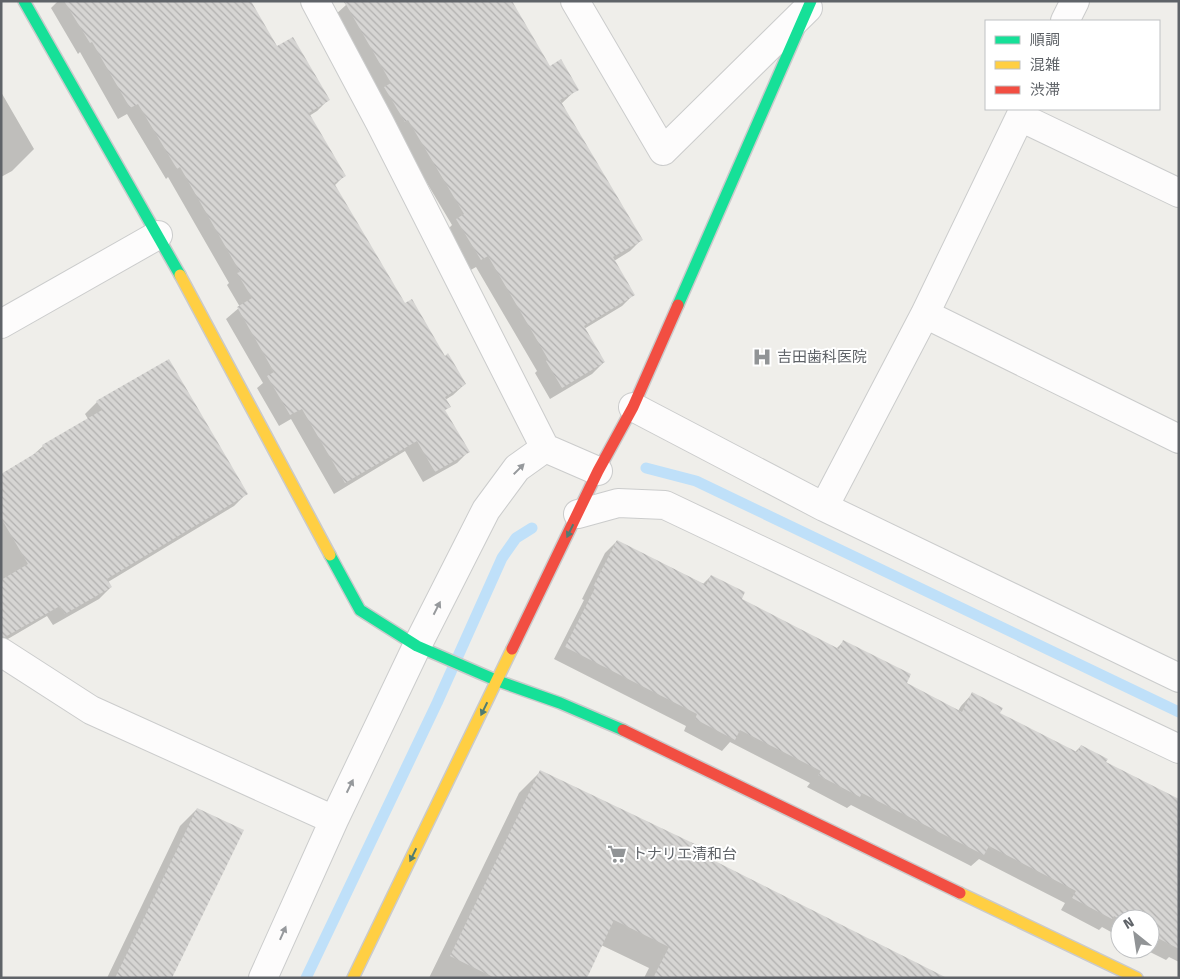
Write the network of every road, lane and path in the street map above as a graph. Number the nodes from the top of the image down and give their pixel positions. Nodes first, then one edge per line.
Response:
1 (24, 1) edge
2 (315, 1) edge
3 (575, 1) edge
4 (1075, 1) edge
5 (809, 4) edge
6 (1066, 20) edge
7 (1022, 113) edge
8 (1179, 193) edge
9 (158, 235) junction
10 (925, 314) junction
11 (1, 324) edge
12 (633, 407) junction
13 (1179, 439) edge
14 (544, 448) junction
15 (598, 471) junction
16 (824, 507) junction
17 (578, 514) junction
18 (424, 649) junction
19 (1, 652) edge
20 (1179, 678) edge
21 (498, 681) junction
22 (1179, 749) edge
23 (334, 820) junction
24 (262, 978) edge
25 (353, 978) edge
26 (1137, 978) edge

1 - 9 street
2 - 14 street
3 - 5 street
4 - 6 street
5 - 12 street
7 - 8 street
7 - 10 street
9 - 11 street
9 - 18 street
10 - 13 street
10 - 16 street
12 - 15 street
12 - 16 street
14 - 15 street
18 -> 14 street
15 - 17 street
16 - 20 street
17 -> 21 street
17 - 22 street
18 - 21 street
23 -> 18 street
19 - 23 street
21 -> 25 street
21 - 26 street
24 -> 23 street

